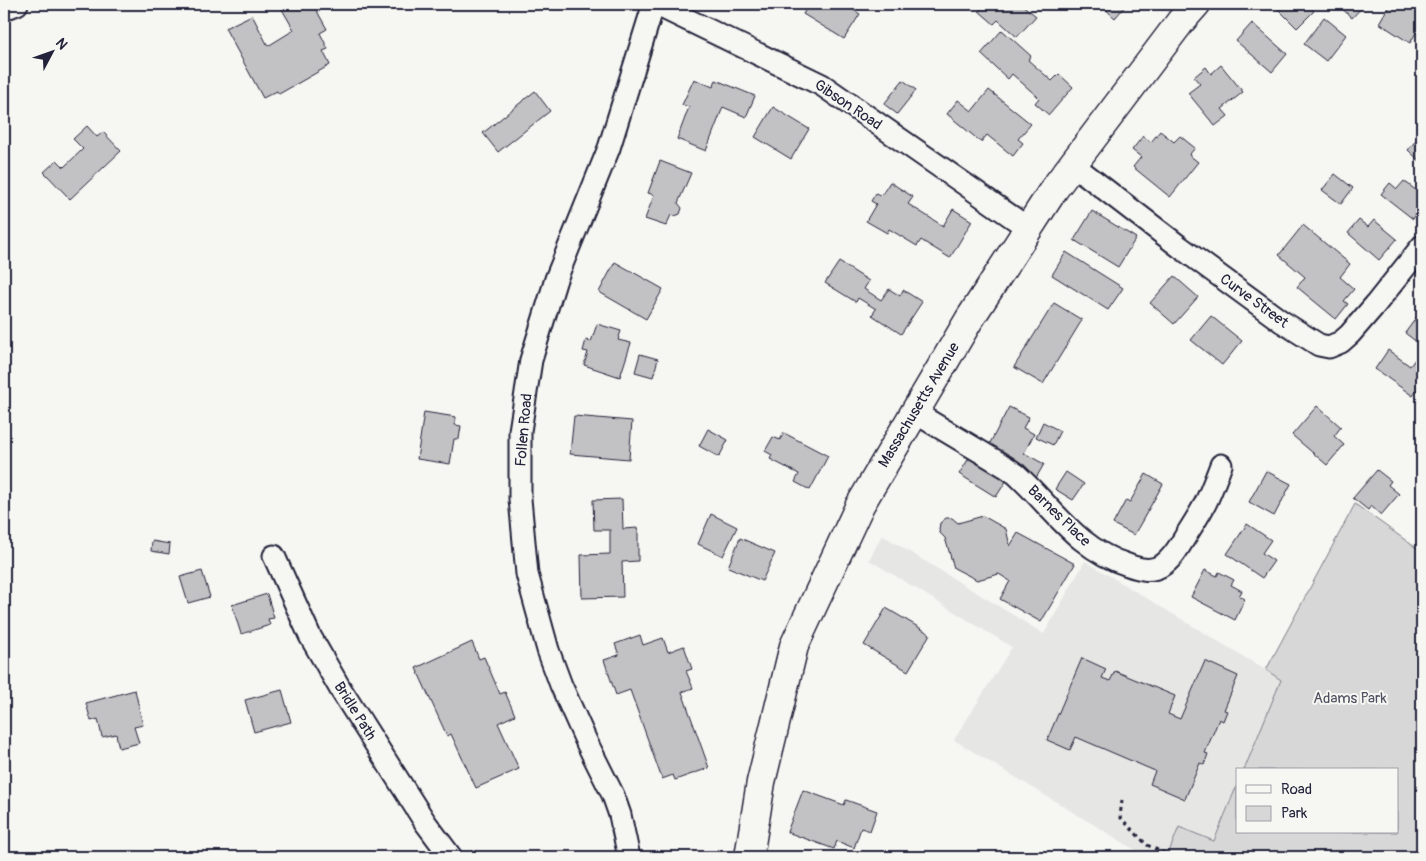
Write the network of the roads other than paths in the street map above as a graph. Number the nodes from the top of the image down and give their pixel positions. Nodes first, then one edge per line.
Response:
1 (17, 4) edge
2 (654, 4) edge
3 (1196, 4) edge
4 (4, 9) edge
5 (1072, 164) junction
6 (1028, 228) junction
7 (1422, 246) edge
8 (914, 412) junction
9 (1221, 465) dead end
10 (274, 556) dead end
11 (451, 857) edge
12 (629, 857) edge
13 (749, 857) edge

1 - 4 street
2 - 6 street, Gibson Road
2 - 12 street, Follen Road
3 - 5 main road, Massachusetts Avenue
5 - 6 main road, Massachusetts Avenue
5 - 7 street, Curve Street
6 - 8 main road, Massachusetts Avenue
8 - 9 street, Barnes Place
8 - 13 main road, Massachusetts Avenue
10 - 11 street, Bridle Path

